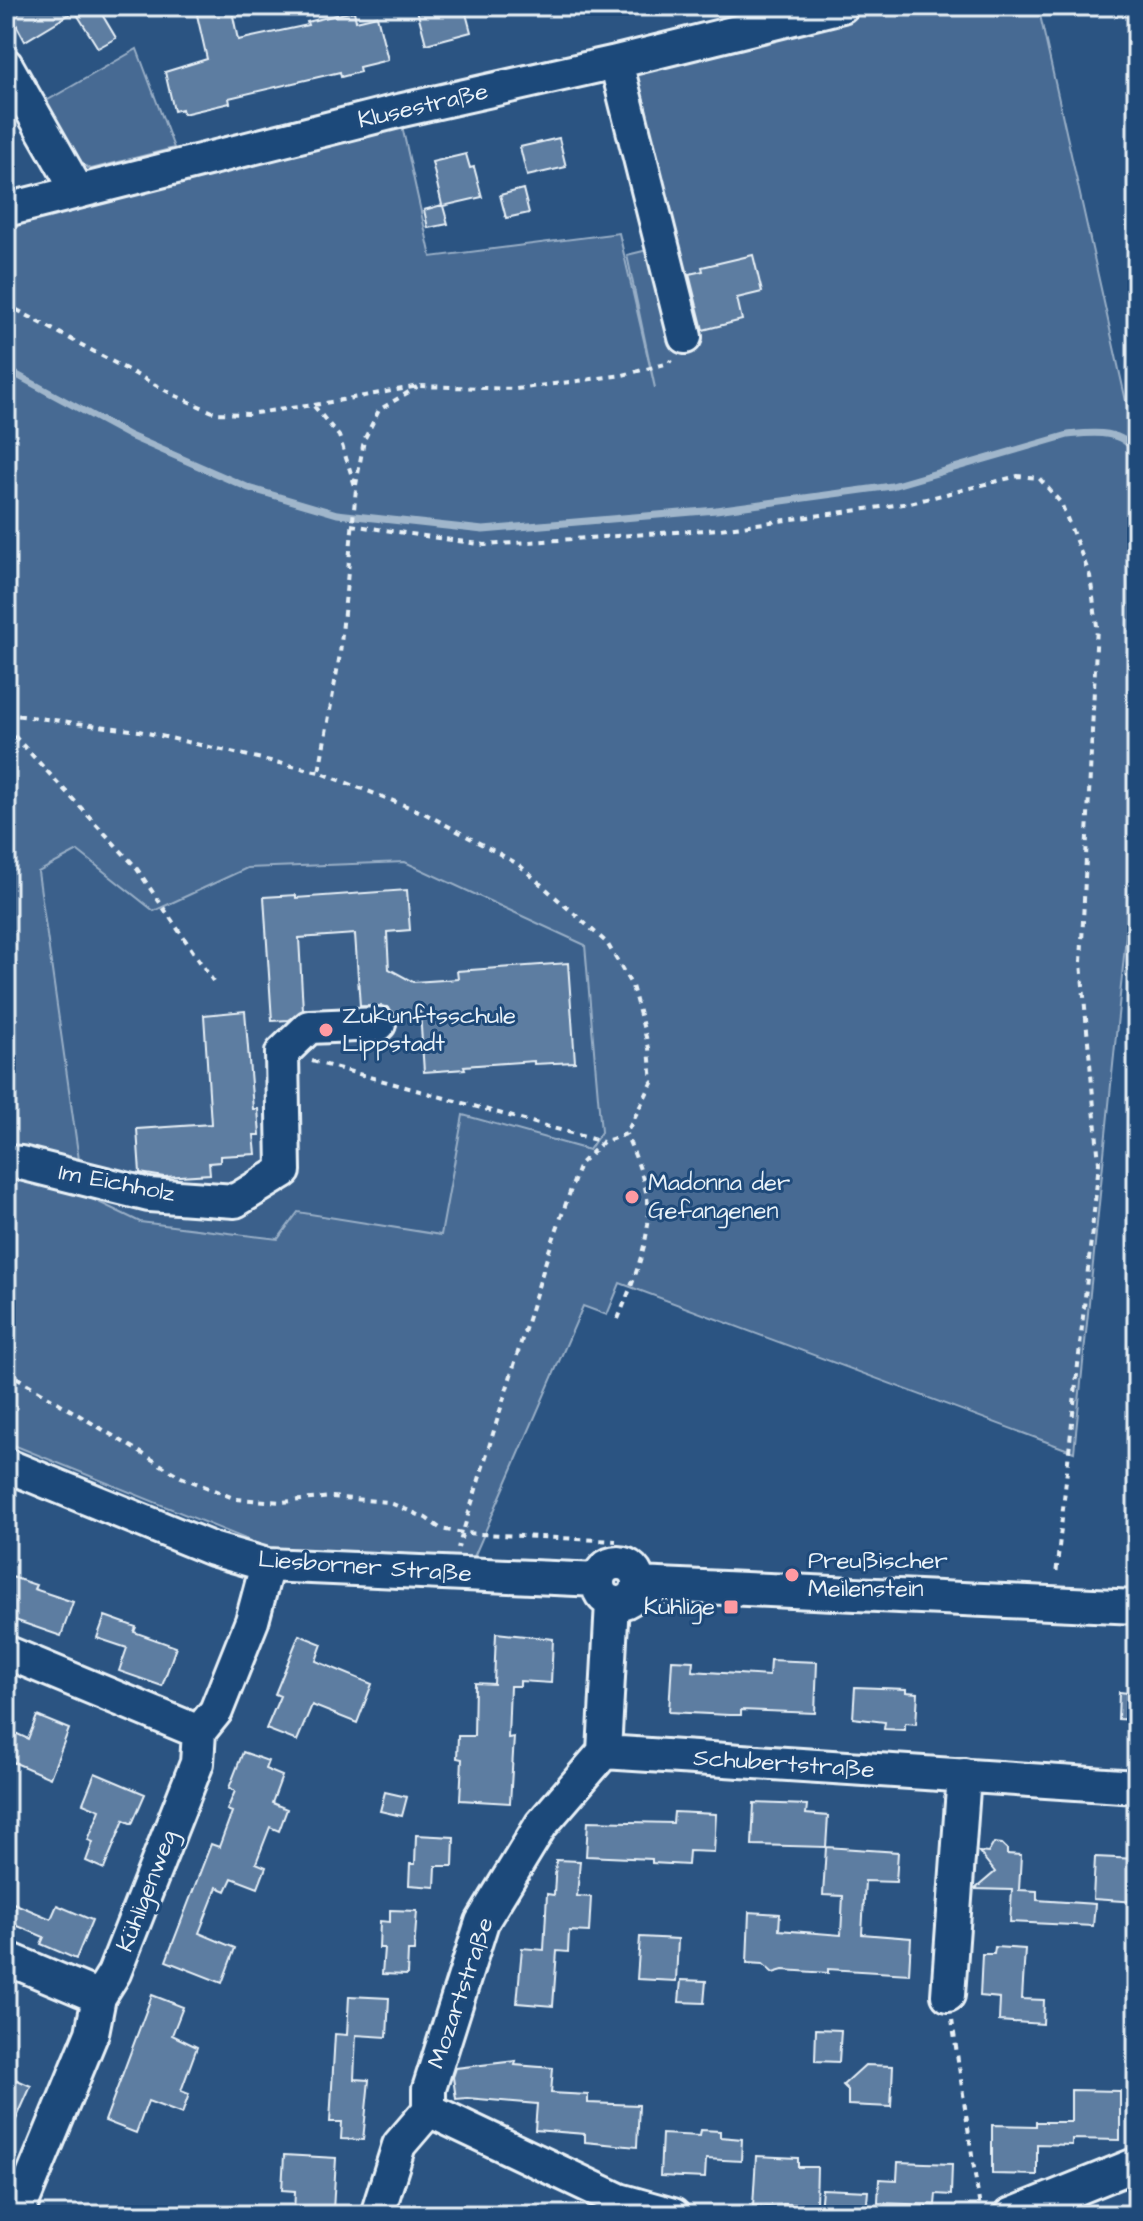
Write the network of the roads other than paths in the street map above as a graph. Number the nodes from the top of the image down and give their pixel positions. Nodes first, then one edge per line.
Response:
1 (842, 6) edge
2 (744, 18) edge
3 (616, 62) junction
4 (6, 65) edge
5 (78, 192) junction
6 (6, 210) edge
7 (685, 337) road end
8 (379, 1024) dead end
9 (6, 1162) edge
10 (6, 1465) edge
11 (267, 1565) junction
12 (616, 1589) junction
13 (1137, 1607) edge
14 (6, 1652) edge
15 (199, 1732) junction
16 (604, 1752) junction
17 (964, 1775) junction
18 (1137, 1787) edge
19 (6, 1958) edge
20 (948, 1995) road end
21 (99, 1997) junction
22 (429, 2110) junction
23 (1137, 2164) edge
24 (17, 2215) edge
25 (377, 2215) edge
26 (673, 2215) edge
27 (1011, 2215) edge

1 - 2 street, Klusestraße
2 - 3 street, Klusestraße
3 - 5 street, Klusestraße
3 - 7 street
4 - 5 street
5 - 6 street, Klusestraße
8 - 9 street, Im Eichholz
10 - 11 street, Liesborner Straße
11 - 12 street, Liesborner Straße
11 - 15 street, Kühligenweg
12 - 13 street, Liesborner Straße
12 - 16 street
14 - 15 street
15 - 21 street, Kühligenweg
16 - 17 street, Schubertstraße
16 - 22 street, Mozartstraße
17 - 18 street, Schubertstraße
17 - 20 street
19 - 21 street
21 - 24 street, Kühligenweg
22 - 25 street
22 - 26 street
23 - 27 street

